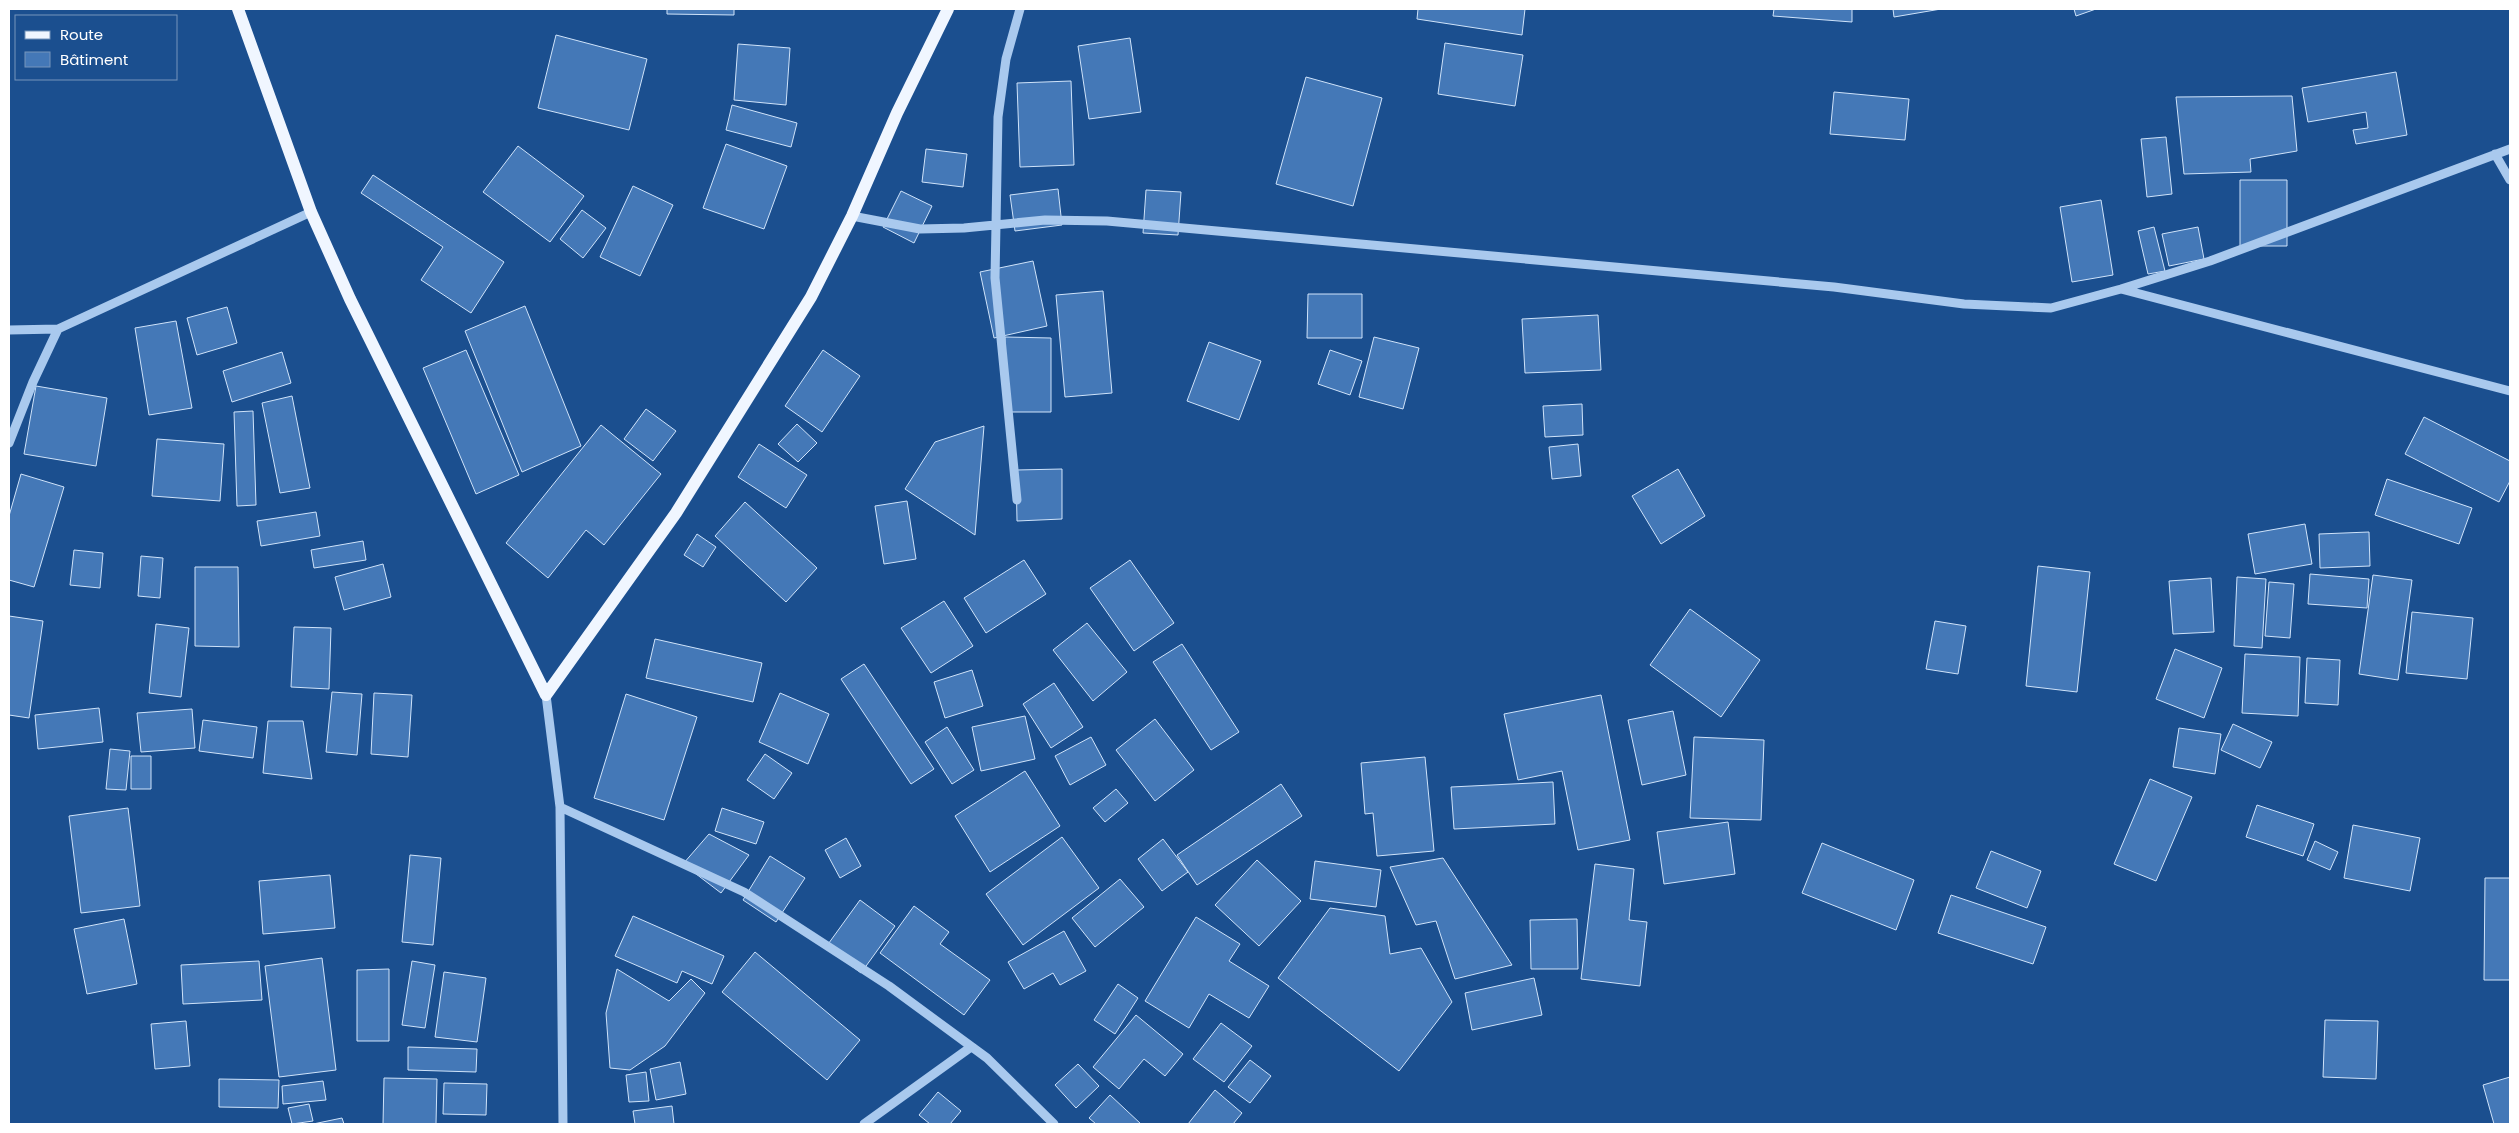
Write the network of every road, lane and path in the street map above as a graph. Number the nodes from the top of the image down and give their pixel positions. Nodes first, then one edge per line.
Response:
1 (238, 9) edge
2 (948, 9) edge
3 (1020, 9) edge
4 (2510, 149) edge
5 (2495, 154) junction
6 (2510, 180) edge
7 (311, 212) junction
8 (852, 216) junction
9 (997, 225) junction
10 (2121, 290) junction
11 (58, 329) junction
12 (9, 330) edge
13 (2510, 391) edge
14 (9, 443) edge
15 (1017, 500) dead end
16 (546, 695) junction
17 (560, 806) junction
18 (971, 1047) junction
19 (563, 1124) edge
20 (864, 1124) edge
21 (1054, 1124) edge

1 - 7 main road
2 - 8 main road
3 - 9 street
4 - 5 street
5 - 6 street
5 - 10 street
7 - 11 street
7 - 16 main road
8 - 9 street
8 - 16 main road
9 - 10 street
9 - 15 street
10 - 13 street
11 - 12 street
11 - 14 street
16 - 17 street
17 - 18 street
17 - 19 street
18 - 20 street
18 - 21 street

